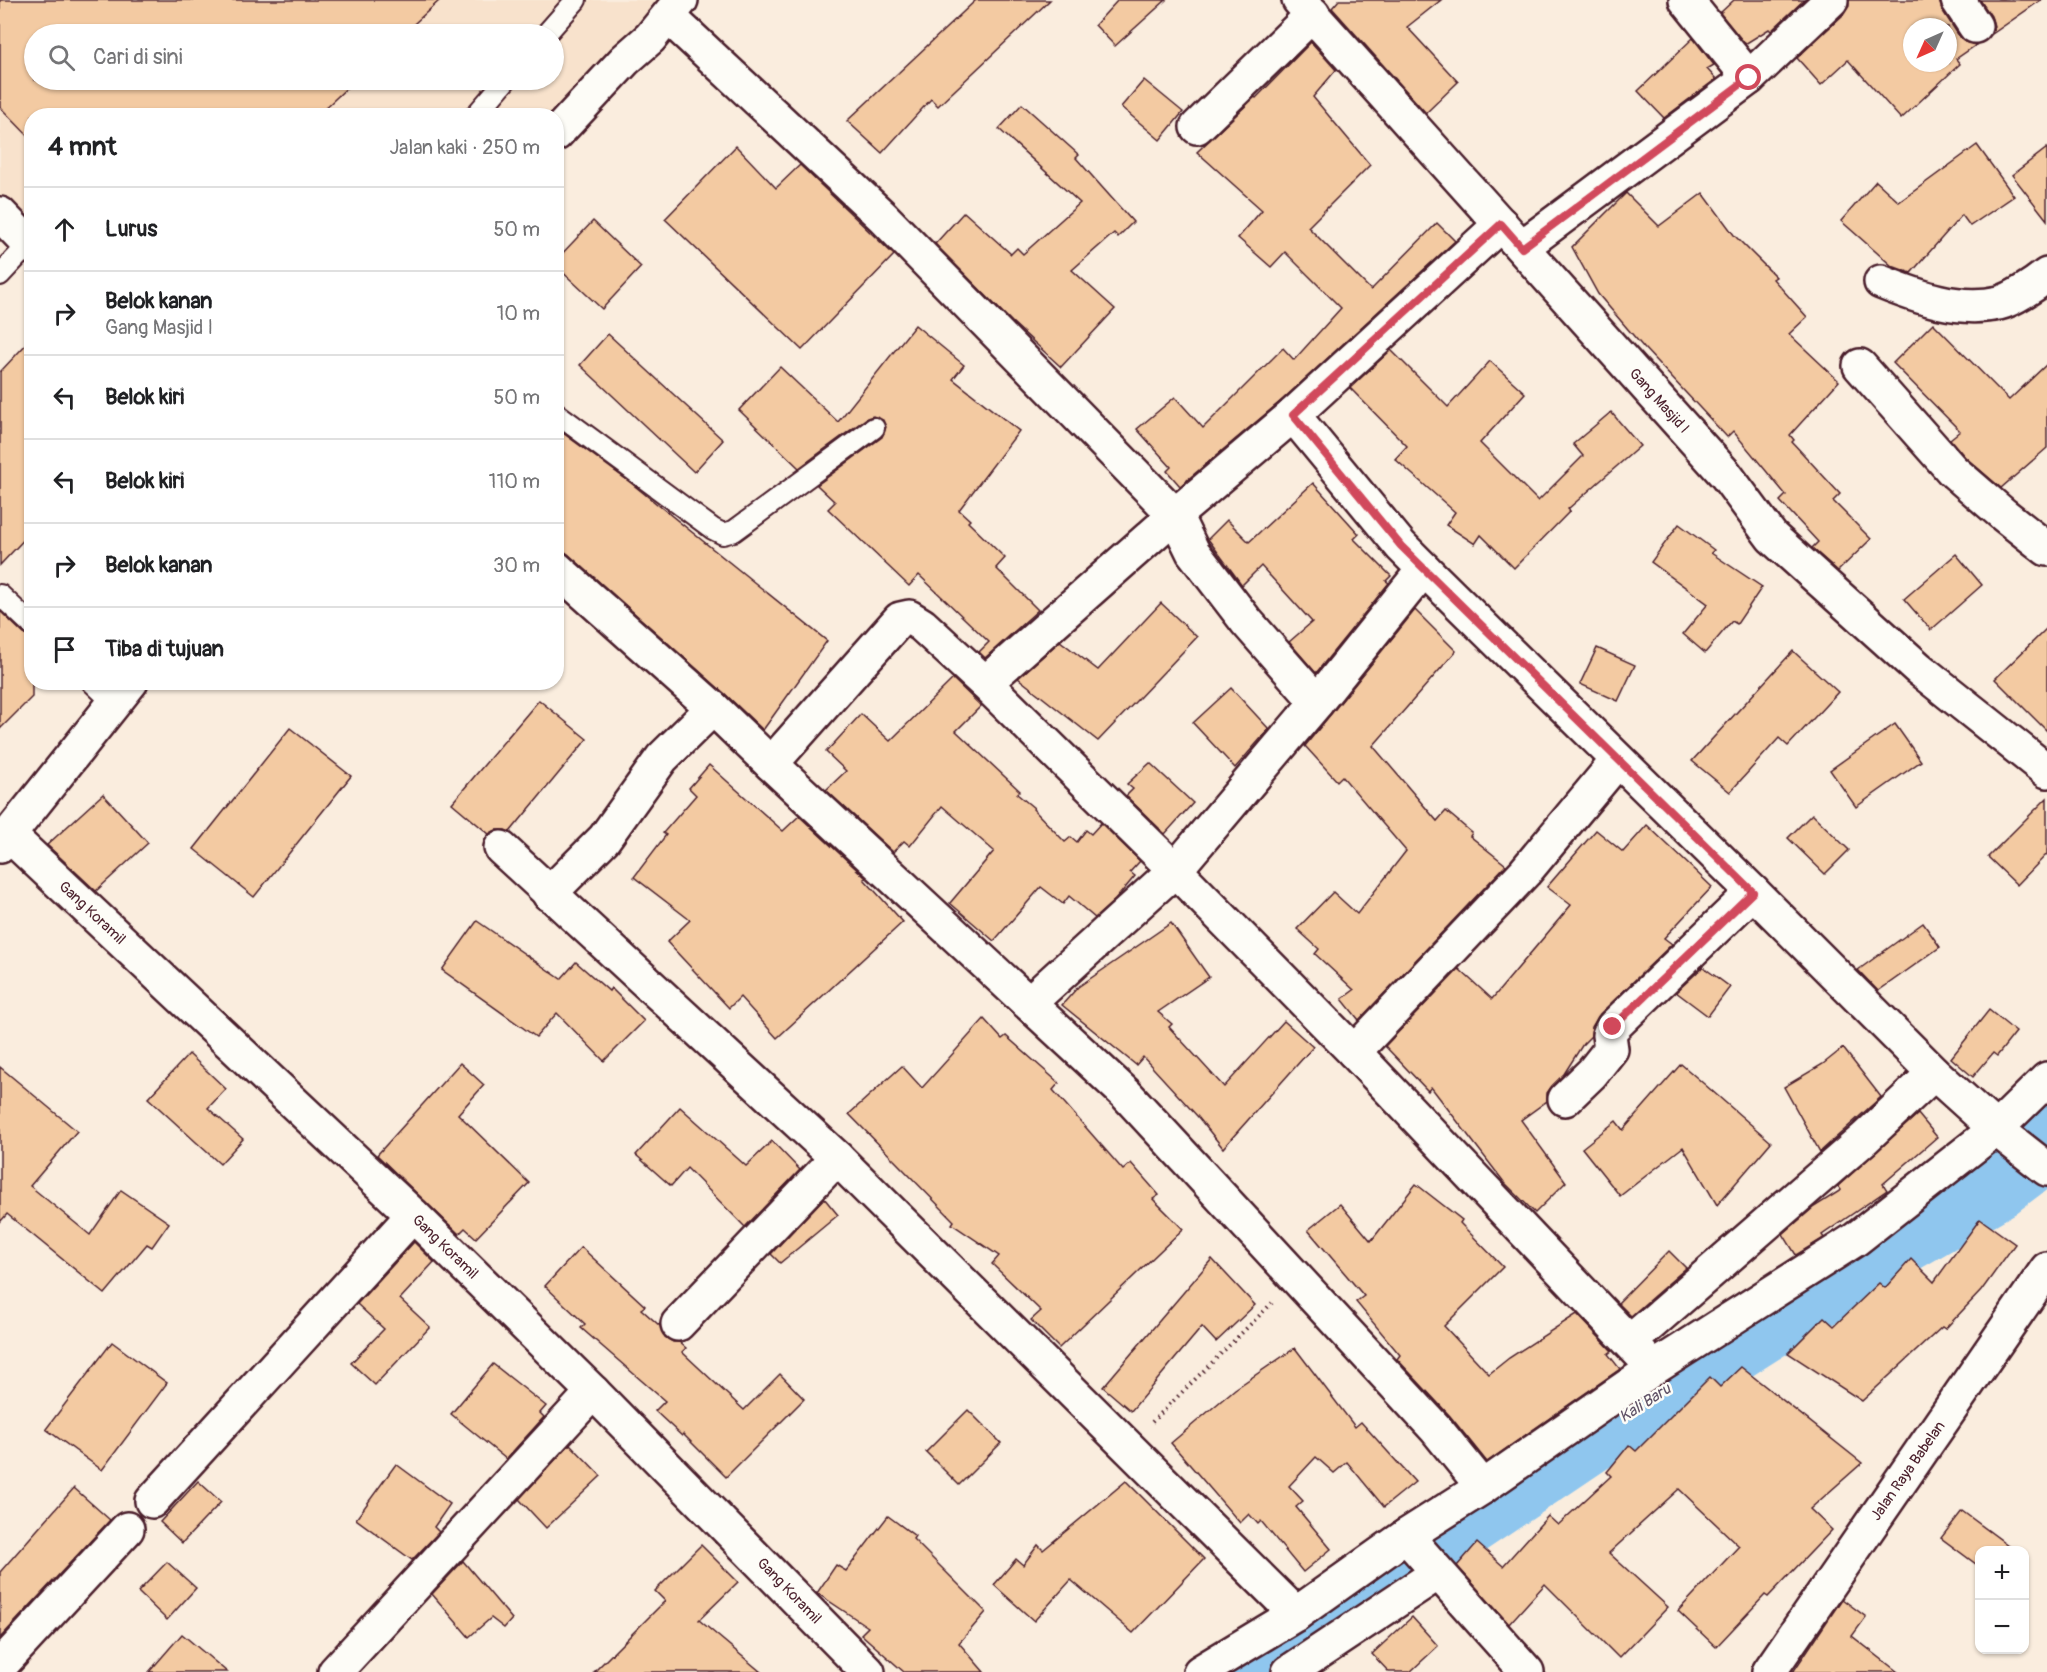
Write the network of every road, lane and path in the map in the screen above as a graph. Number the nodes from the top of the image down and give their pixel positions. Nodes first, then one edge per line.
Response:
1 (576, 0) edge
2 (1686, 0) edge
3 (1831, 0) edge
4 (1306, 7) edge
5 (675, 8) edge
6 (555, 24) edge
7 (1749, 78) junction
8 (497, 90) edge
9 (482, 108) edge
10 (564, 125) edge
11 (1197, 127) dead end
12 (0, 214) edge
13 (1512, 236) junction
14 (24, 240) edge
15 (24, 252) edge
16 (0, 275) edge
17 (2047, 275) edge
18 (1881, 282) dead end
19 (1860, 366) dead end
20 (1293, 415) junction
21 (564, 419) edge
22 (874, 428) dead end
23 (1175, 515) junction
24 (2047, 549) edge
25 (1424, 569) junction
26 (564, 575) edge
27 (0, 595) edge
28 (24, 618) edge
29 (985, 683) junction
30 (111, 690) edge
31 (1317, 702) junction
32 (713, 708) junction
33 (1618, 760) junction
34 (771, 764) junction
35 (2047, 771) edge
36 (5, 841) edge
37 (501, 848) dead end
38 (1175, 870) junction
39 (1753, 892) junction
40 (549, 894) junction
41 (1029, 1003) junction
42 (1354, 1052) junction
43 (1934, 1073) junction
44 (2047, 1079) edge
45 (1564, 1099) dead end
46 (2008, 1139) junction
47 (837, 1158) junction
48 (2047, 1169) edge
49 (413, 1215) junction
50 (2047, 1269) edge
51 (1298, 1278) junction
52 (678, 1324) dead end
53 (1631, 1341) junction
54 (1654, 1368) junction
55 (593, 1392) junction
56 (1128, 1446) junction
57 (1483, 1487) junction
58 (152, 1501) dead end
59 (127, 1529) dead end
60 (1422, 1555) junction
61 (1296, 1614) junction
62 (0, 1666) edge
63 (335, 1672) edge
64 (868, 1672) edge
65 (1200, 1672) edge
66 (1289, 1672) edge
67 (1527, 1672) edge
68 (1769, 1672) edge

1 - 6 lane
2 - 7 street
3 - 7 street
4 - 11 street
4 - 13 street, Gang Masjid I
5 - 10 street
5 - 23 street
7 - 13 street
8 - 9 lane
12 - 14 street
13 - 20 street
13 - 35 street, Gang Masjid I
15 - 16 lane
17 - 18 street
19 - 24 street
20 - 23 street
20 - 25 street
21 - 22 lane
23 - 29 street
23 - 31 street
25 - 31 street
25 - 33 street
26 - 32 street
27 - 28 lane
29 - 34 street
29 - 38 street
30 - 36 street
31 - 38 street
32 - 34 street
32 - 40 street
33 - 39 street
33 - 42 street
34 - 41 street
36 - 49 street, Gang Koramil
37 - 40 street
38 - 41 street
38 - 42 street
39 - 43 street
39 - 45 street
40 - 47 street
41 - 51 street
42 - 53 street
43 - 46 street
43 - 53 street
44 - 46 street
46 - 48 street
46 - 54 street
47 - 52 street
47 - 56 street
49 - 55 street, Gang Koramil
49 - 58 street
50 - 68 street, Jalan Raya Babelan
51 - 56 path
51 - 57 street
53 - 54 street
54 - 57 street
55 - 63 street
55 - 64 street, Gang Koramil
56 - 61 street
57 - 60 street
59 - 62 street
60 - 61 street
60 - 66 street
60 - 67 street
61 - 65 street

